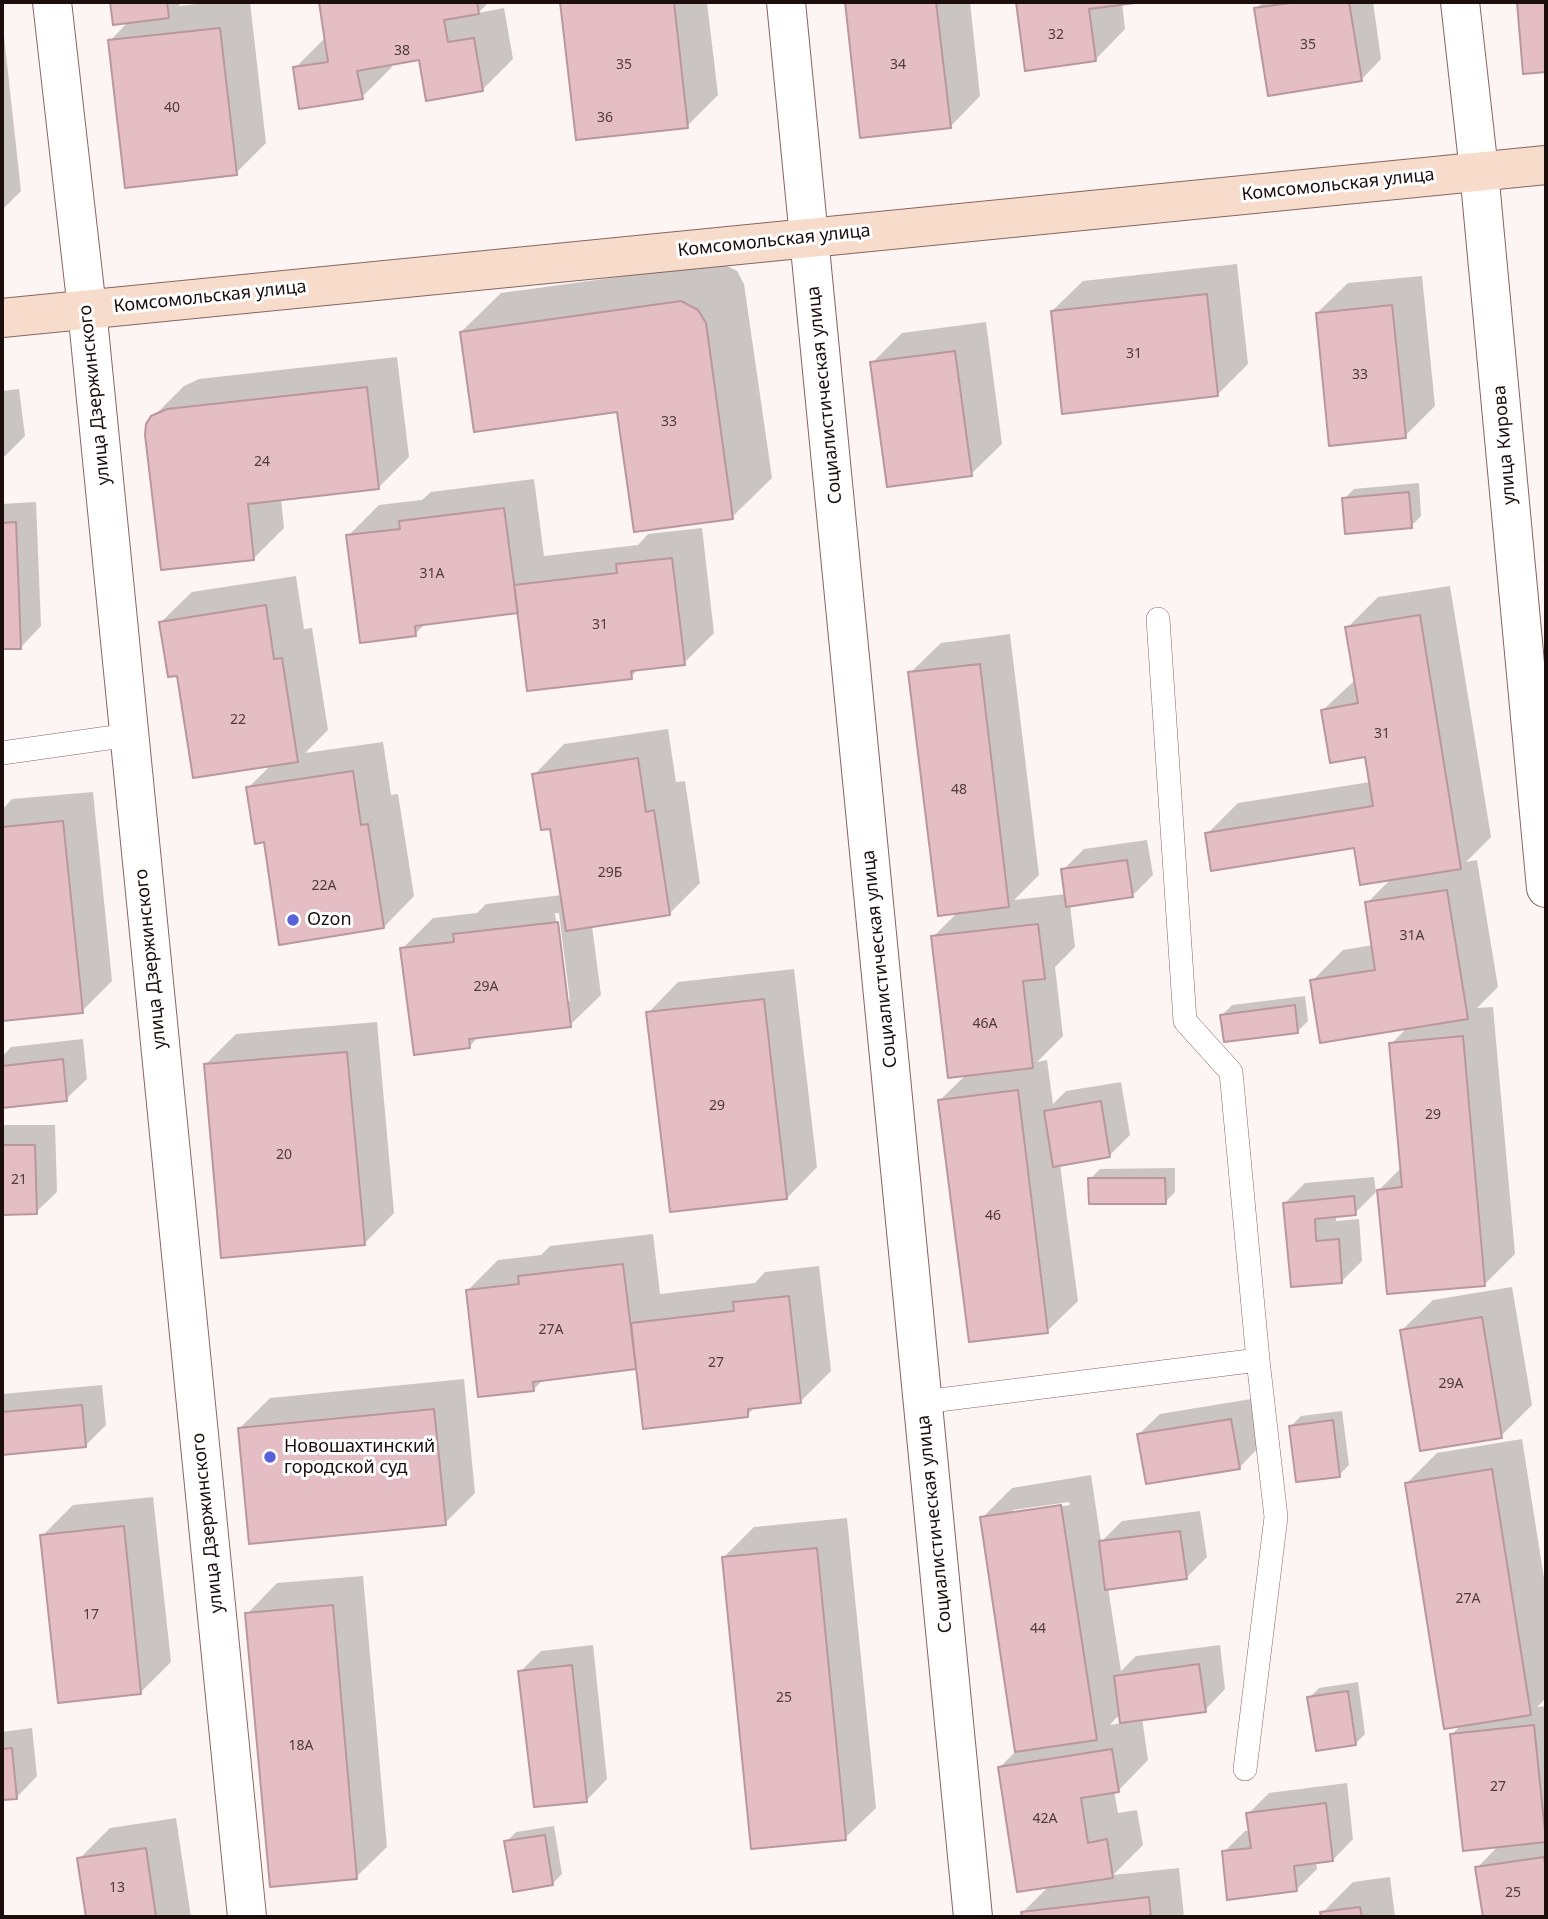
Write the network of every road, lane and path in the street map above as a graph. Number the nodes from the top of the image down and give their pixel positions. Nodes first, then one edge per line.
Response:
1 (52, 2) edge
2 (786, 2) edge
3 (1460, 2) edge
4 (1546, 164) edge
5 (1479, 171) junction
6 (810, 238) junction
7 (87, 309) junction
8 (2, 318) edge
9 (1158, 619) dead end
10 (129, 736) junction
11 (2, 753) edge
12 (1546, 879) edge
13 (1258, 1360) junction
14 (923, 1402) junction
15 (1245, 1769) dead end
16 (247, 1917) edge
17 (973, 1917) edge

1 - 7 street, улица Дзержинского
2 - 6 street, Социалистическая улица
3 - 5 street, улица Кирова
4 - 5 main road, Комсомольская улица
5 - 6 main road, Комсомольская улица
5 - 12 street, улица Кирова
6 - 7 main road, Комсомольская улица
6 - 14 street, Социалистическая улица
7 - 8 main road, Комсомольская улица
7 - 10 street, улица Дзержинского
9 - 13 lane
10 - 11 lane
10 - 16 street, улица Дзержинского
13 - 14 lane
13 - 15 lane
14 - 17 street, Социалистическая улица

